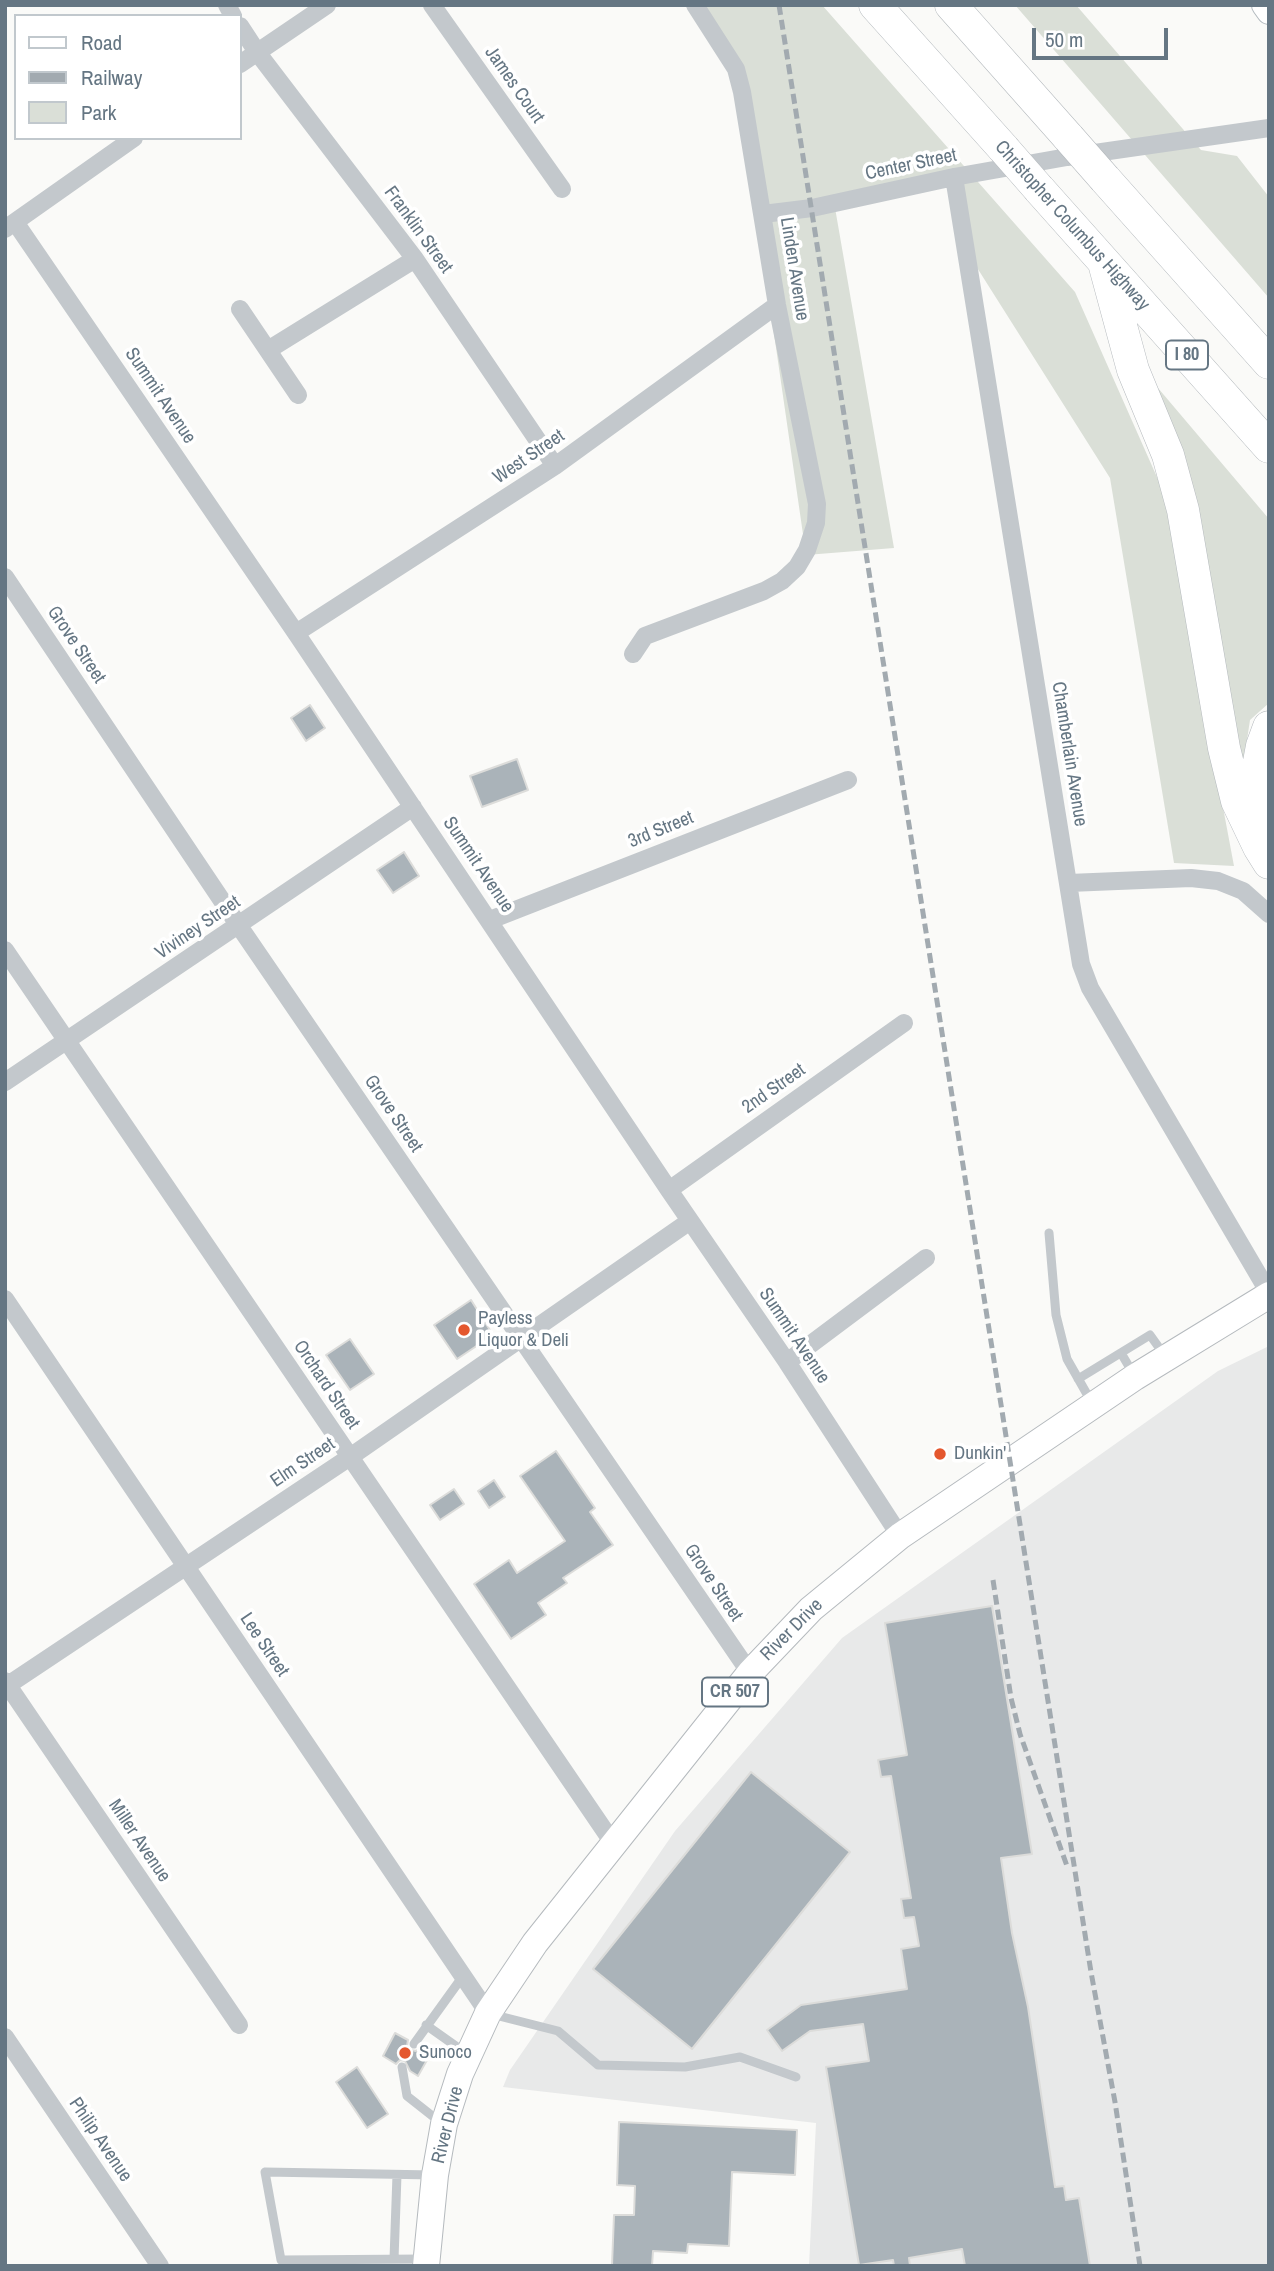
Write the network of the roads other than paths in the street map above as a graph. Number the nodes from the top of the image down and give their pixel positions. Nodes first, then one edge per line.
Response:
1 (327, 5) edge
2 (432, 5) edge
3 (695, 5) edge
4 (875, 5) edge
5 (951, 5) edge
6 (1264, 5) edge
7 (1269, 12) edge
8 (242, 29) edge
9 (257, 52) junction
10 (242, 63) edge
11 (1269, 128) edge
12 (131, 140) edge
13 (1068, 147) junction
14 (954, 177) junction
15 (562, 190) dead end
16 (763, 214) junction
17 (10, 226) edge
18 (415, 259) junction
19 (1104, 262) junction
20 (777, 305) junction
21 (240, 309) dead end
22 (268, 350) junction
23 (1268, 362) edge
24 (298, 395) dead end
25 (1269, 447) edge
26 (555, 466) junction
27 (5, 578) edge
28 (296, 633) junction
29 (633, 654) dead end
30 (1269, 727) edge
31 (848, 780) dead end
32 (413, 807) junction
33 (1269, 814) edge
34 (1269, 863) edge
35 (1069, 883) junction
36 (1269, 914) edge
37 (490, 920) junction
38 (239, 926) junction
39 (5, 950) edge
40 (904, 1023) dead end
41 (68, 1041) junction
42 (5, 1082) edge
43 (669, 1190) junction
44 (690, 1221) junction
45 (1049, 1233) dead end
46 (926, 1258) dead end
47 (1269, 1294) edge
48 (5, 1299) edge
49 (521, 1339) junction
50 (1121, 1353) junction
51 (1166, 1357) junction
52 (788, 1362) junction
53 (1135, 1377) junction
54 (1078, 1379) junction
55 (1093, 1405) junction
56 (350, 1457) junction
57 (900, 1536) junction
58 (185, 1566) junction
59 (750, 1673) junction
60 (6, 1684) edge
61 (612, 1843) junction
62 (463, 1976) junction
63 (488, 2013) junction
64 (239, 2025) dead end
65 (426, 2025) junction
66 (5, 2037) edge
67 (414, 2044) dead end
68 (469, 2055) junction
69 (402, 2067) dead end
70 (796, 2077) dead end
71 (444, 2124) junction
72 (397, 2175) junction
73 (435, 2175) junction
74 (394, 2259) junction
75 (427, 2262) edge
76 (160, 2266) edge

1 - 9 street
2 - 15 street, James Court
3 - 16 street, Linden Avenue
4 - 19 highway, Christopher Columbus Highway / I 80, bridge
5 - 13 highway
6 - 7 street
8 - 9 street, Franklin Street
9 - 10 street
9 - 18 street, Franklin Street
11 - 13 street, Center Street
12 - 17 street
13 - 14 street, Center Street
13 - 23 highway, bridge
14 - 16 street, Center Street
14 - 35 street, Chamberlain Avenue
16 - 20 street, Linden Avenue
17 - 28 street, Summit Avenue
18 - 22 street
18 - 26 street, Franklin Street
19 - 25 highway, Christopher Columbus Highway / I 80
19 - 34 highway
20 - 26 street, West Street
20 - 29 street, Linden Avenue
21 - 22 street
22 - 24 street
26 - 28 street, West Street
27 - 38 street, Grove Street
28 - 32 street, Summit Avenue
30 - 33 highway
31 - 37 street, 3rd Street
32 - 37 street, Summit Avenue
32 - 38 street, Viviney Street
35 - 36 street
35 - 47 street, Chamberlain Avenue
37 - 43 street, Summit Avenue
38 - 41 street, Viviney Street
38 - 49 street, Grove Street
39 - 41 street, Orchard Street
40 - 43 street, 2nd Street
41 - 42 street, Viviney Street
41 - 56 street, Orchard Street
43 - 44 street, Summit Avenue
44 - 49 street, Elm Street
44 - 52 street, Summit Avenue
45 - 54 lane
46 - 52 street
47 - 51 main road, River Drive / CR 507
48 - 58 street, Lee Street
49 - 56 street, Elm Street
49 - 59 street, Grove Street
50 - 51 lane
50 - 53 lane
50 - 54 lane
51 - 53 main road, River Drive / CR 507
52 - 57 street, Summit Avenue
53 - 55 main road, River Drive / CR 507
54 - 55 lane
55 - 57 main road, River Drive / CR 507
56 - 58 street, Elm Street
56 - 61 street, Orchard Street
57 - 59 main road, River Drive / CR 507
58 - 60 street, Elm Street
58 - 62 street, Lee Street
59 - 61 main road, River Drive / CR 507
60 - 64 street, Miller Avenue
61 - 63 main road, River Drive / CR 507
62 - 63 street, Lee Street
62 - 65 lane
63 - 68 main road, River Drive / CR 507
63 - 70 lane
65 - 67 lane
65 - 68 lane
66 - 76 street, Philip Avenue
68 - 71 main road, River Drive / CR 507
69 - 71 lane
71 - 73 main road, River Drive / CR 507
72 - 73 lane
72 - 74 lane
72 - 74 lane
73 - 75 main road, River Drive / CR 507
74 - 75 lane

